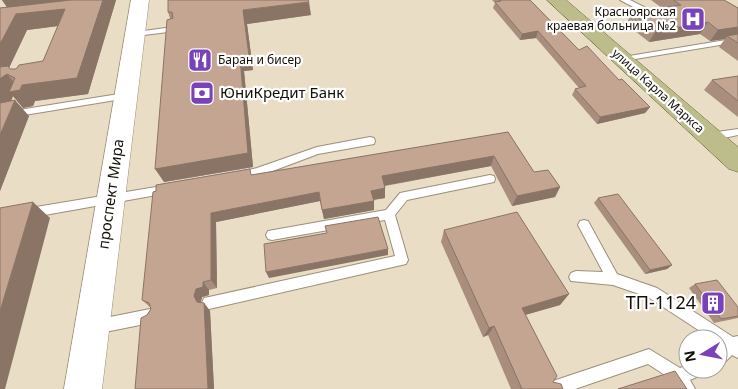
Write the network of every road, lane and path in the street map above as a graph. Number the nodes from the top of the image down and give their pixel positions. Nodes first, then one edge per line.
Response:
1 (140, 0) edge
2 (556, 0) edge
3 (624, 0) edge
4 (648, 11) edge
5 (173, 29) edge
6 (136, 34) junction
7 (738, 40) edge
8 (623, 59) junction
9 (125, 96) junction
10 (18, 101) edge
11 (13, 114) junction
12 (0, 116) edge
13 (738, 132) edge
14 (710, 137) junction
15 (370, 142) dead end
16 (738, 162) edge
17 (230, 178) edge
18 (490, 179) dead end
19 (183, 186) edge
20 (111, 199) junction
21 (389, 214) junction
22 (0, 218) edge
23 (584, 225) dead end
24 (272, 235) dead end
25 (576, 276) dead end
26 (613, 279) junction
27 (210, 303) dead end
28 (150, 316) edge
29 (91, 328) junction
30 (736, 346) edge
31 (678, 375) edge
32 (83, 389) edge
33 (552, 389) edge

1 - 6 main road, проспект Мира
2 - 8 main road, улица Карла Маркса
3 - 4 lane
5 - 6 lane
6 - 9 main road, проспект Мира
7 - 8 lane
8 - 14 main road, улица Карла Маркса
9 - 11 lane
9 - 20 main road, проспект Мира
10 - 11 lane
11 - 12 lane
13 - 14 lane
14 - 16 main road, улица Карла Маркса
15 - 17 lane
18 - 21 lane
19 - 20 lane
20 - 22 lane
20 - 29 main road, проспект Мира
21 - 24 lane
21 - 27 lane
23 - 26 lane
25 - 26 lane
26 - 30 lane
28 - 29 lane
29 - 32 main road, проспект Мира
31 - 33 lane

